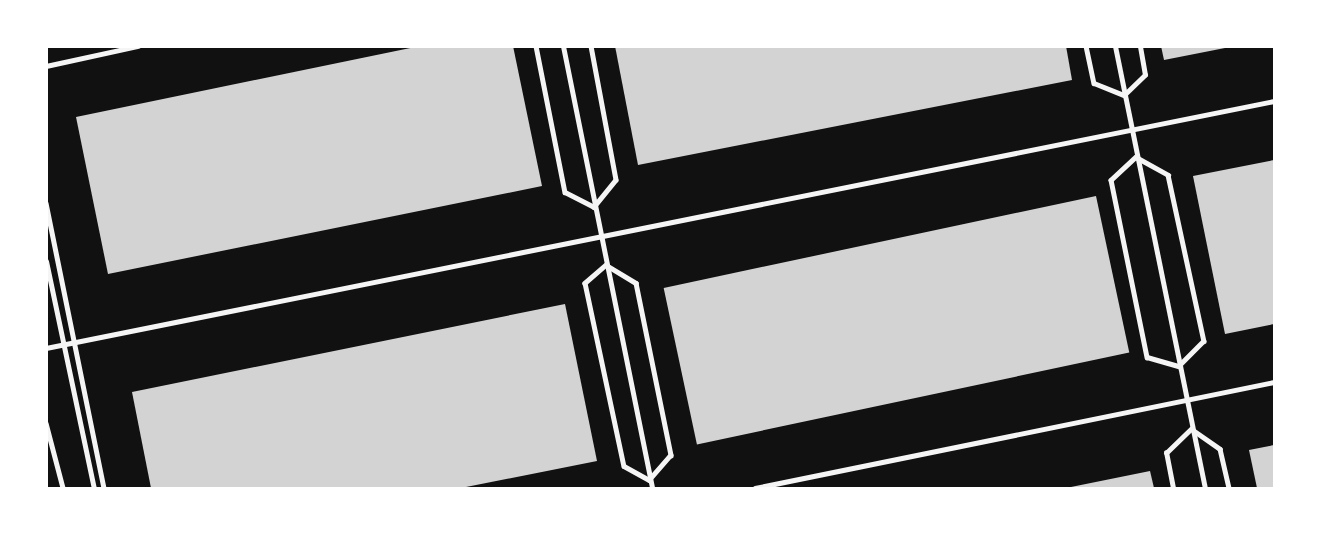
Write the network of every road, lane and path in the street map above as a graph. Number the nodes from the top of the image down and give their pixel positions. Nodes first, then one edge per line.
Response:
1 (138, 46) edge
2 (536, 46) edge
3 (563, 46) edge
4 (591, 46) edge
5 (1086, 46) edge
6 (1115, 46) edge
7 (1140, 46) edge
8 (46, 66) edge
9 (1124, 95) junction
10 (1275, 101) edge
11 (1132, 129) junction
12 (1136, 157) junction
13 (46, 203) edge
14 (594, 207) junction
15 (602, 238) junction
16 (46, 261) edge
17 (606, 265) junction
18 (64, 346) junction
19 (46, 348) edge
20 (1179, 366) junction
21 (1275, 382) edge
22 (1187, 399) junction
23 (46, 423) edge
24 (1191, 429) junction
25 (649, 480) junction
26 (63, 489) edge
27 (94, 489) edge
28 (104, 489) edge
29 (652, 489) edge
30 (755, 489) edge
31 (1173, 489) edge
32 (1206, 489) edge
33 (1229, 489) edge

1 - 8 lane
2 - 14 lane
3 - 15 street
4 - 14 lane
5 - 9 lane
6 - 11 street
7 - 9 lane
9 - 12 lane
10 - 11 lane
11 - 15 lane
11 - 22 street
12 - 20 lane
12 - 20 lane
13 - 28 lane
14 - 17 lane
15 - 18 lane
15 - 29 street
16 - 18 street
17 - 25 lane
17 - 25 lane
18 - 19 lane
18 - 27 street
20 - 24 lane
21 - 22 lane
22 - 30 lane
22 - 32 street
23 - 26 lane
24 - 31 lane
24 - 33 lane
25 - 29 lane

